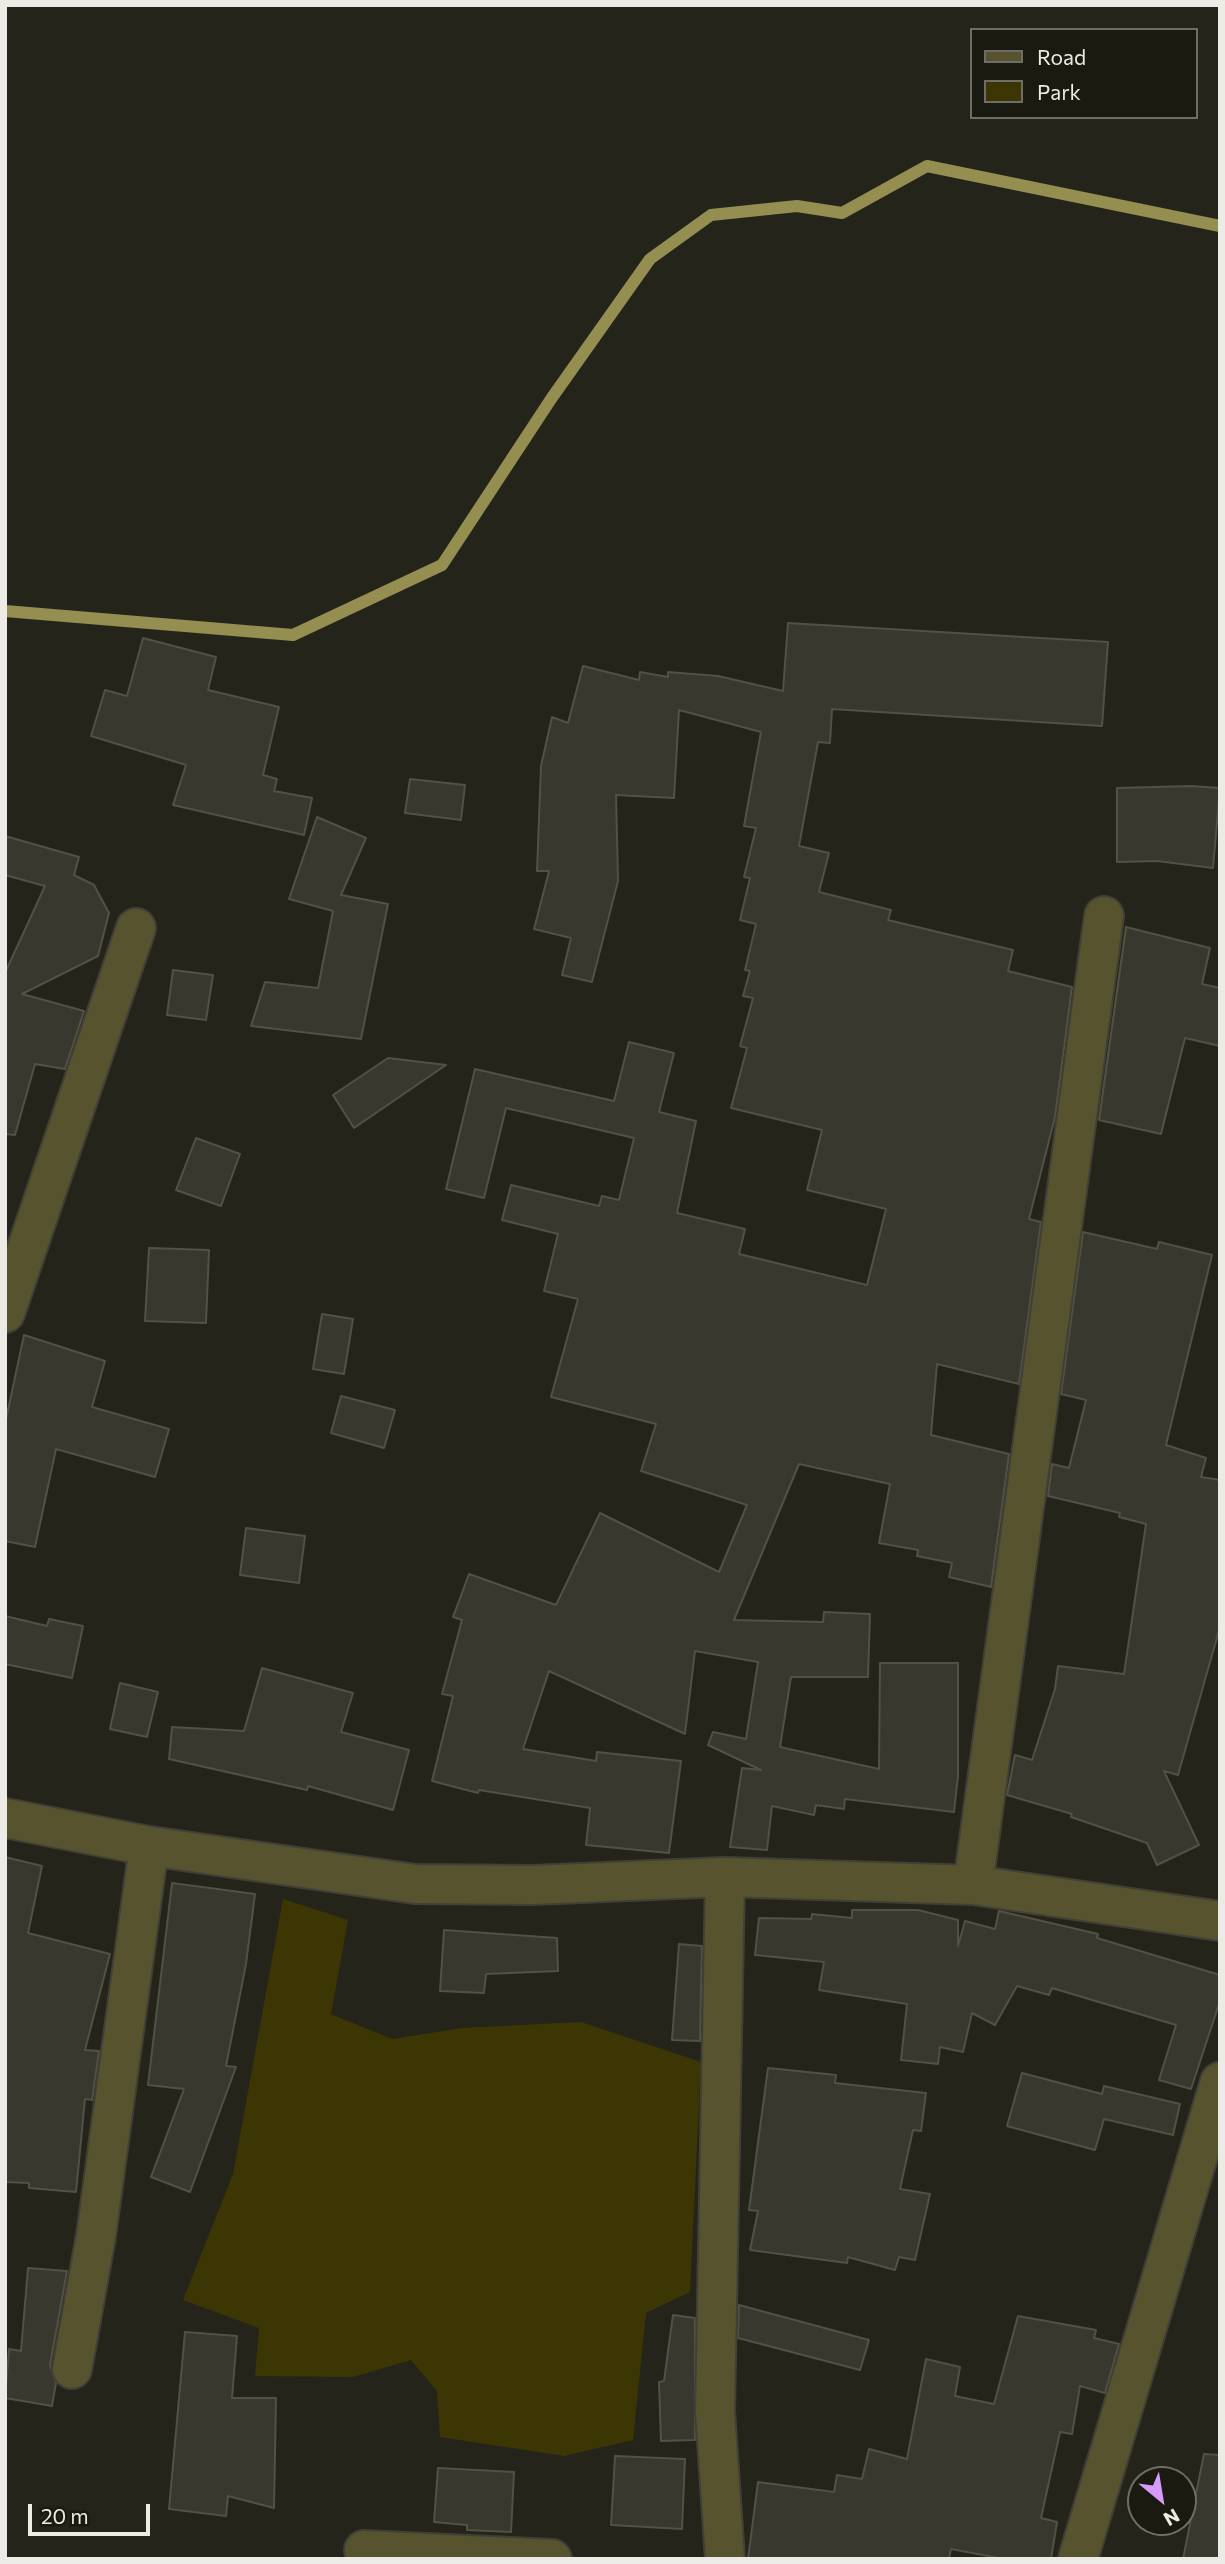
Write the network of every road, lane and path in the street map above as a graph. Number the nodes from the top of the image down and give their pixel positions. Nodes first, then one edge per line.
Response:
1 (1104, 916) dead end
2 (136, 928) dead end
3 (5, 1313) edge
4 (5, 1818) edge
5 (149, 1846) junction
6 (725, 1877) junction
7 (973, 1885) junction
8 (1220, 1921) edge
9 (1220, 2082) edge
10 (72, 2369) dead end
11 (364, 2550) dead end
12 (552, 2559) edge
13 (725, 2559) edge
14 (1078, 2559) edge

1 - 7 street
2 - 3 street
4 - 5 street
5 - 6 street
5 - 10 street
6 - 7 street
6 - 13 street
7 - 8 street
9 - 14 street
11 - 12 street

